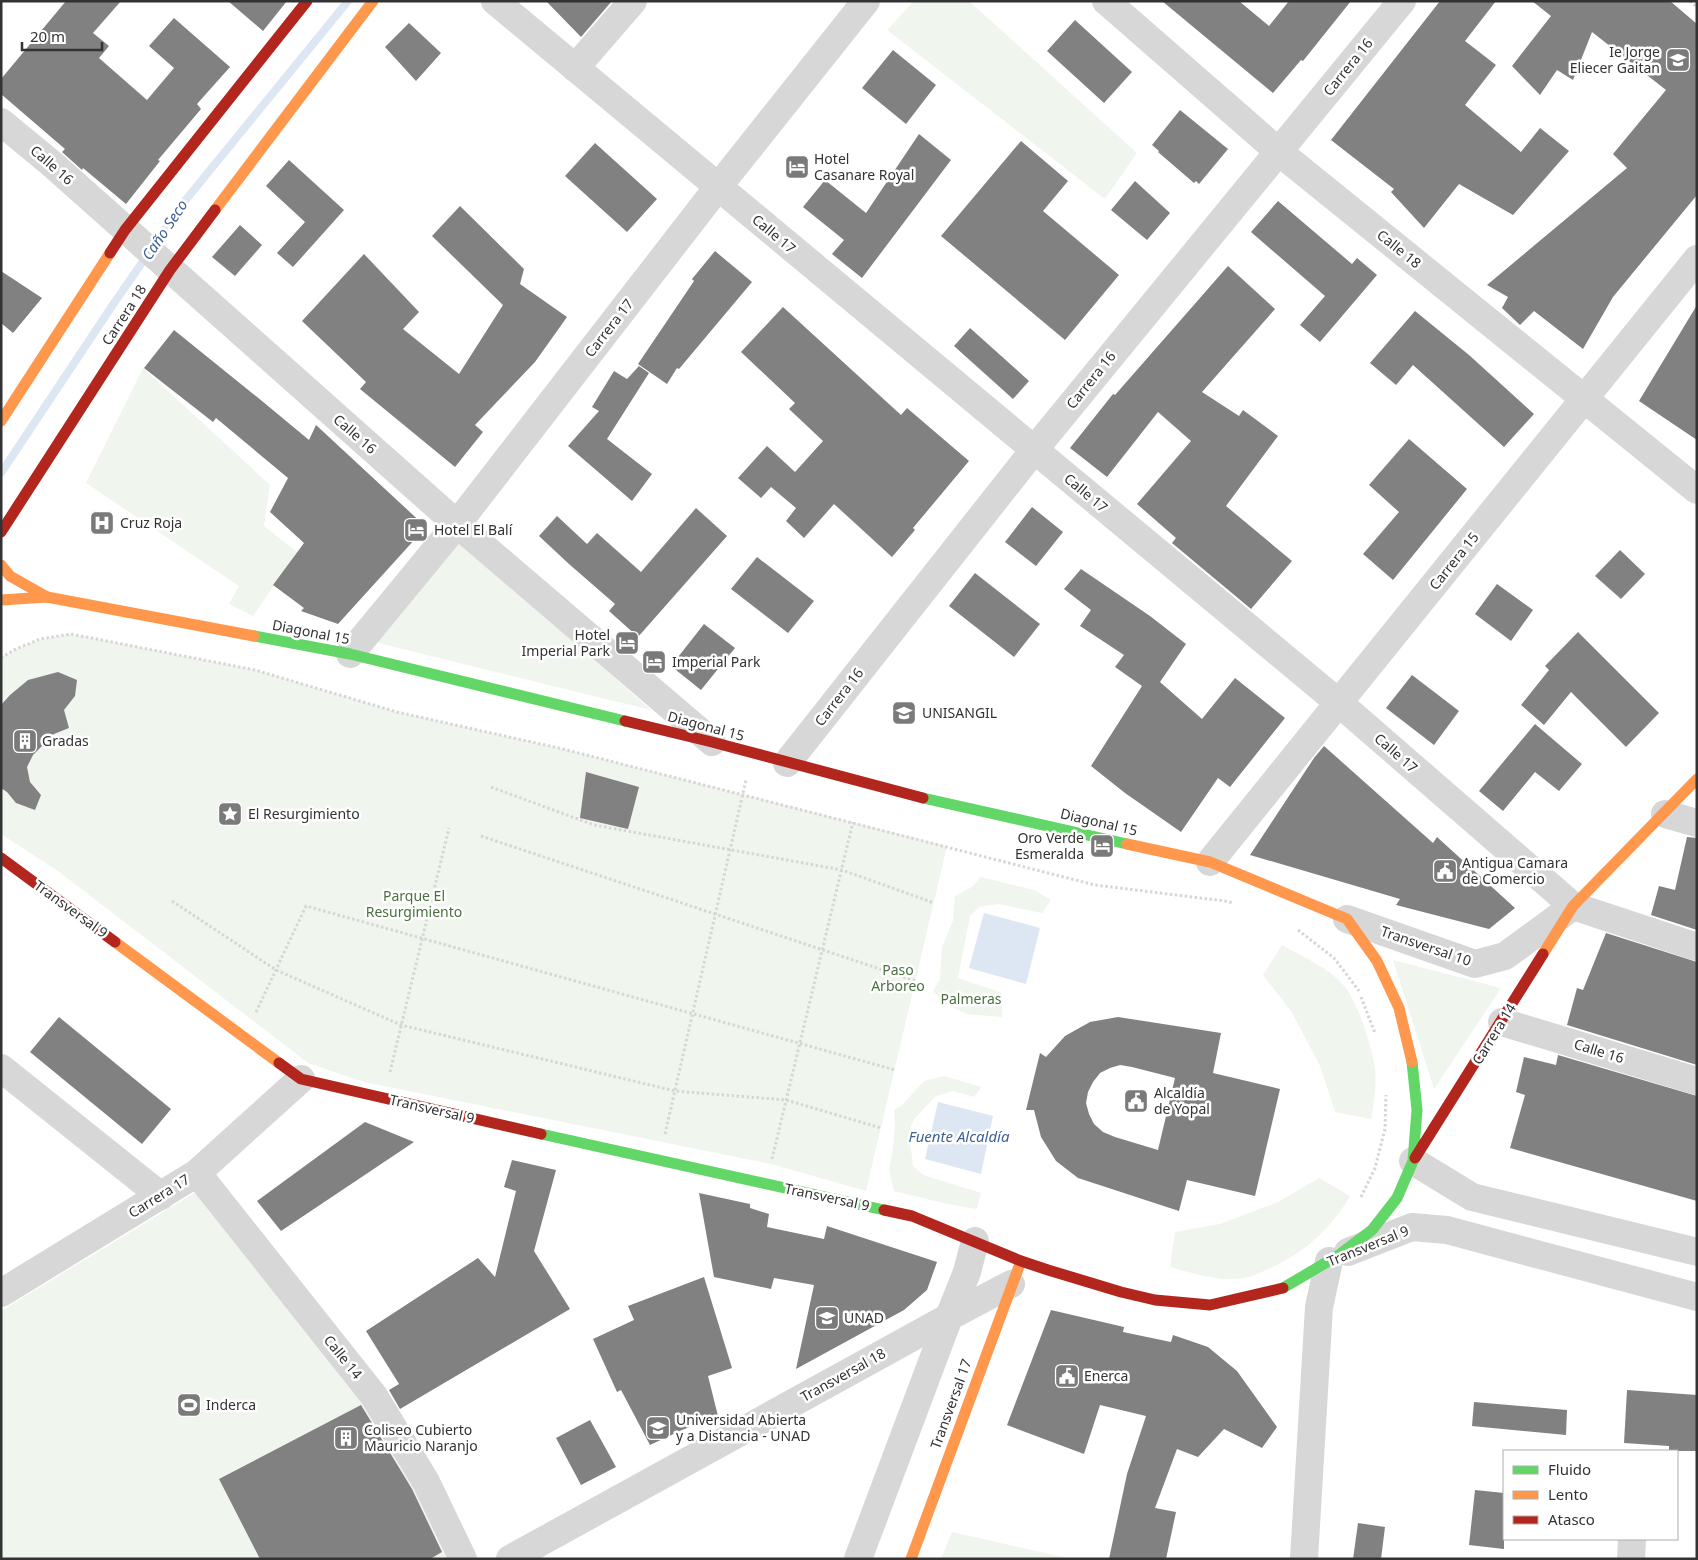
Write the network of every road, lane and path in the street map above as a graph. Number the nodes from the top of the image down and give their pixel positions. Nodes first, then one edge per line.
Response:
1 (307, 1) edge
2 (373, 1) edge
3 (495, 1) edge
4 (633, 1) edge
5 (866, 1) edge
6 (1106, 1) edge
7 (1402, 1) edge
8 (1690, 1) edge
9 (1697, 7) edge
10 (575, 68) junction
11 (1, 122) edge
12 (1278, 152) junction
13 (718, 187) junction
14 (128, 232) junction
15 (1697, 259) edge
16 (162, 262) junction
17 (1584, 398) junction
18 (1, 420) edge
19 (1034, 450) junction
20 (1697, 490) edge
21 (458, 524) junction
22 (1, 532) edge
23 (1, 565) edge
24 (47, 598) junction
25 (1, 600) edge
26 (12, 612) dead end
27 (350, 654) junction
28 (1, 658) edge
29 (1339, 703) junction
30 (712, 742) junction
31 (752, 754) junction
32 (787, 763) junction
33 (1697, 779) edge
34 (491, 787) dead end
35 (742, 794) junction
36 (1665, 814) junction
37 (853, 822) junction
38 (1697, 823) edge
39 (448, 828) dead end
40 (481, 836) dead end
41 (730, 848) junction
42 (1, 858) edge
43 (1210, 862) junction
44 (842, 870) junction
45 (172, 901) dead end
46 (934, 903) dead end
47 (1239, 905) dead end
48 (1573, 906) junction
49 (715, 914) junction
50 (1347, 919) junction
51 (1298, 929) dead end
52 (422, 938) junction
53 (1697, 947) edge
54 (822, 950) junction
55 (1505, 956) joint
56 (276, 970) junction
57 (916, 980) dead end
58 (693, 1013) junction
59 (252, 1020) dead end
60 (1502, 1022) junction
61 (401, 1025) junction
62 (1378, 1042) dead end
63 (800, 1043) junction
64 (1, 1068) edge
65 (896, 1070) dead end
66 (301, 1078) junction
67 (388, 1078) dead end
68 (1697, 1081) edge
69 (1386, 1090) dead end
70 (675, 1092) junction
71 (786, 1100) junction
72 (881, 1128) dead end
73 (665, 1136) dead end
74 (1413, 1161) junction
75 (771, 1164) dead end
76 (197, 1173) junction
77 (161, 1196) junction
78 (1357, 1205) dead end
79 (975, 1240) junction
80 (1697, 1252) edge
81 (1334, 1258) junction
82 (1016, 1272) junction
83 (1, 1293) edge
84 (1697, 1297) edge
85 (948, 1317) junction
86 (1632, 1540) edge
87 (463, 1559) edge
88 (510, 1559) edge
89 (858, 1559) edge
90 (911, 1559) edge
91 (1304, 1559) edge
92 (1631, 1559) edge

1 - 14 street
2 - 16 street, Carrera 18
3 - 10 street, Calle 17
4 - 10 street
5 - 13 street, Carrera 17
6 - 12 street, Calle 18
7 - 12 street, Carrera 16
8 - 9 path
10 - 13 street, Calle 17
11 - 14 street, Calle 16
12 - 17 street, Calle 18
12 - 19 street, Carrera 16
13 - 19 street, Calle 17
13 - 21 street, Carrera 17
14 - 16 street, Calle 16
14 - 18 street
15 - 17 street, Carrera 15
16 - 21 street, Calle 16
16 - 22 street, Carrera 18
17 - 20 street, Calle 18
17 - 29 street, Carrera 15
19 - 29 street, Calle 17
19 - 32 street, Carrera 16
21 - 27 street, Carrera 17
21 - 30 street, Calle 16
23 - 24 street
24 - 25 street
24 - 26 street
24 - 27 street, Diagonal 15
27 - 30 street, Diagonal 15
28 - 35 path
29 - 43 street, Carrera 15
29 - 48 street, Calle 17
30 - 31 street, Diagonal 15
31 - 32 street, Diagonal 15
31 - 35 path
32 - 43 street, Diagonal 15
33 - 36 street, Carrera 14
34 - 41 path
35 - 37 path
35 - 41 path
36 - 38 street
36 - 48 street, Carrera 14
37 - 44 path
37 - 47 path
39 - 52 path
40 - 49 path
41 - 44 path
41 - 49 path
42 - 66 street, Transversal 9
43 - 50 street, Diagonal 15
44 - 46 path
44 - 54 path
45 - 56 path
48 - 53 street, Calle 17
48 - 55 street, Carrera 14
48 - 60 street, Carrera 14
49 - 54 path
49 - 58 path
50 - 55 street, Transversal 10
50 - 74 street
51 - 62 path
52 - 56 path
52 - 58 path
52 - 61 path
54 - 57 path
54 - 63 path
56 - 59 path
56 - 61 path
58 - 63 path
58 - 70 path
60 - 68 street, Calle 16
60 - 74 street, Carrera 14
61 - 67 path
61 - 70 path
63 - 65 path
63 - 71 path
64 - 77 street
66 - 76 street, Carrera 17
66 - 79 street, Transversal 9
69 - 78 path
70 - 71 path
70 - 73 path
71 - 72 path
71 - 75 path
74 - 80 street
74 - 81 street
76 - 77 street, Carrera 17
76 - 87 street, Calle 14
77 - 83 street, Carrera 17
79 - 82 street, Transversal 9
79 - 85 street
81 - 82 street, Transversal 9
81 - 84 street, Transversal 9
81 - 91 street
82 - 85 street, Transversal 18
82 - 90 street, Transversal 17
85 - 88 street, Transversal 18
85 - 89 street
86 - 92 street

